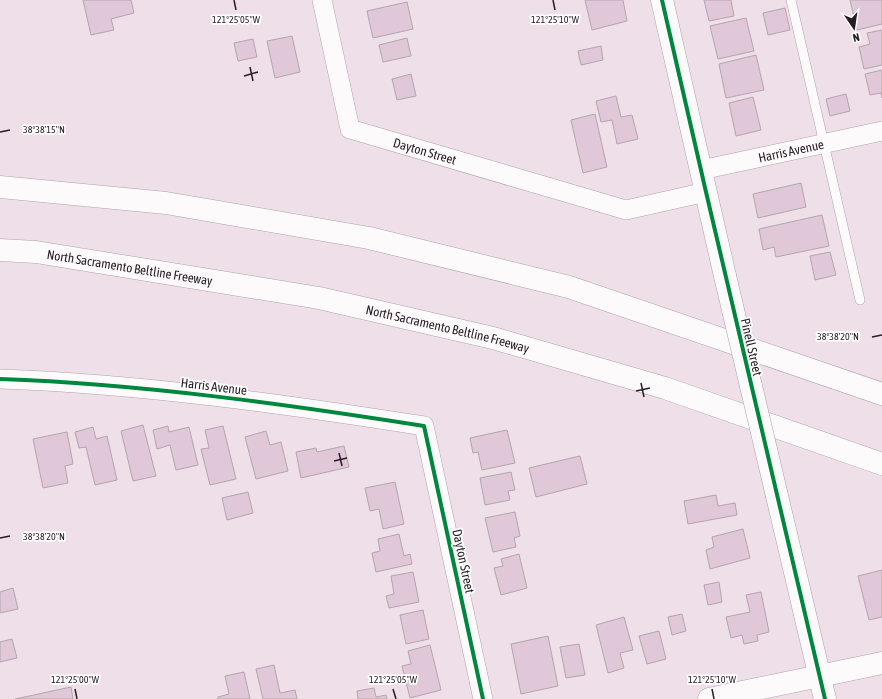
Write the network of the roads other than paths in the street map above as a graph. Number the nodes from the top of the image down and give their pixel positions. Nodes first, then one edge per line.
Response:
1 (322, 0) edge
2 (662, 0) edge
3 (791, 0) edge
4 (882, 131) edge
5 (824, 144) junction
6 (701, 170) junction
7 (0, 187) edge
8 (706, 192) junction
9 (0, 250) edge
10 (860, 300) dead end
11 (0, 379) edge
12 (882, 394) edge
13 (424, 426) joint
14 (882, 464) edge
15 (882, 663) edge
16 (819, 676) junction
17 (484, 699) edge
18 (711, 699) edge
19 (824, 699) edge

1 - 8 street, Dayton Street
2 - 6 main road, Pinell Street
3 - 5 lane
4 - 5 street, Harris Avenue
5 - 6 street, Harris Avenue
5 - 10 lane
6 - 8 main road, Pinell Street
7 - 12 main road
8 - 16 main road, Pinell Street, bridge
9 - 14 main road, North Sacramento Beltline Freeway
11 - 13 street, Harris Avenue
13 - 17 street, Dayton Street
15 - 16 main road
16 - 18 main road
16 - 19 main road, Pinell Street

